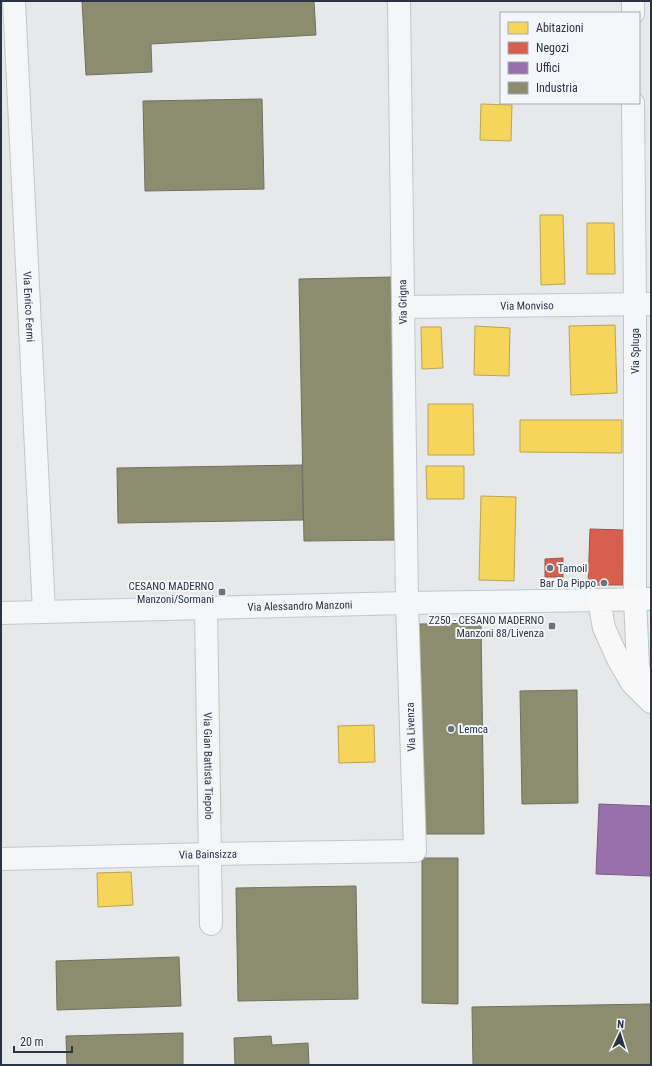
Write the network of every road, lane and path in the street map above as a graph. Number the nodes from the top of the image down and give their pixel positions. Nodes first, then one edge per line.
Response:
1 (14, 1) edge
2 (399, 1) edge
3 (633, 1) edge
4 (633, 12) edge
5 (634, 104) edge
6 (643, 305) edge
7 (403, 307) junction
8 (643, 599) edge
9 (600, 600) junction
10 (407, 603) junction
11 (206, 608) junction
12 (44, 612) junction
13 (1, 613) edge
14 (649, 701) edge
15 (415, 851) joint
16 (211, 854) junction
17 (1, 859) edge
18 (211, 924) dead end

1 - 12 street, Via Enrico Fermi
2 - 7 street, Via Grigna
3 - 4 street
5 - 6 street, Via Spluga
6 - 7 street, Via Monviso
6 - 8 street, Via Spluga
7 - 10 street, Via Grigna
8 - 9 main road, Via Alessandro Manzoni
8 - 14 main road
9 - 10 street, Via Alessandro Manzoni
9 - 14 main road
10 - 11 street, Via Alessandro Manzoni
10 - 15 street, Via Livenza
11 - 12 street, Via Alessandro Manzoni
11 - 16 street, Via Gian Battista Tiepolo
12 - 13 street, Via Alessandro Manzoni
15 - 16 street, Via Bainsizza
16 - 17 street, Via Bainsizza
16 - 18 street, Via Gian Battista Tiepolo

